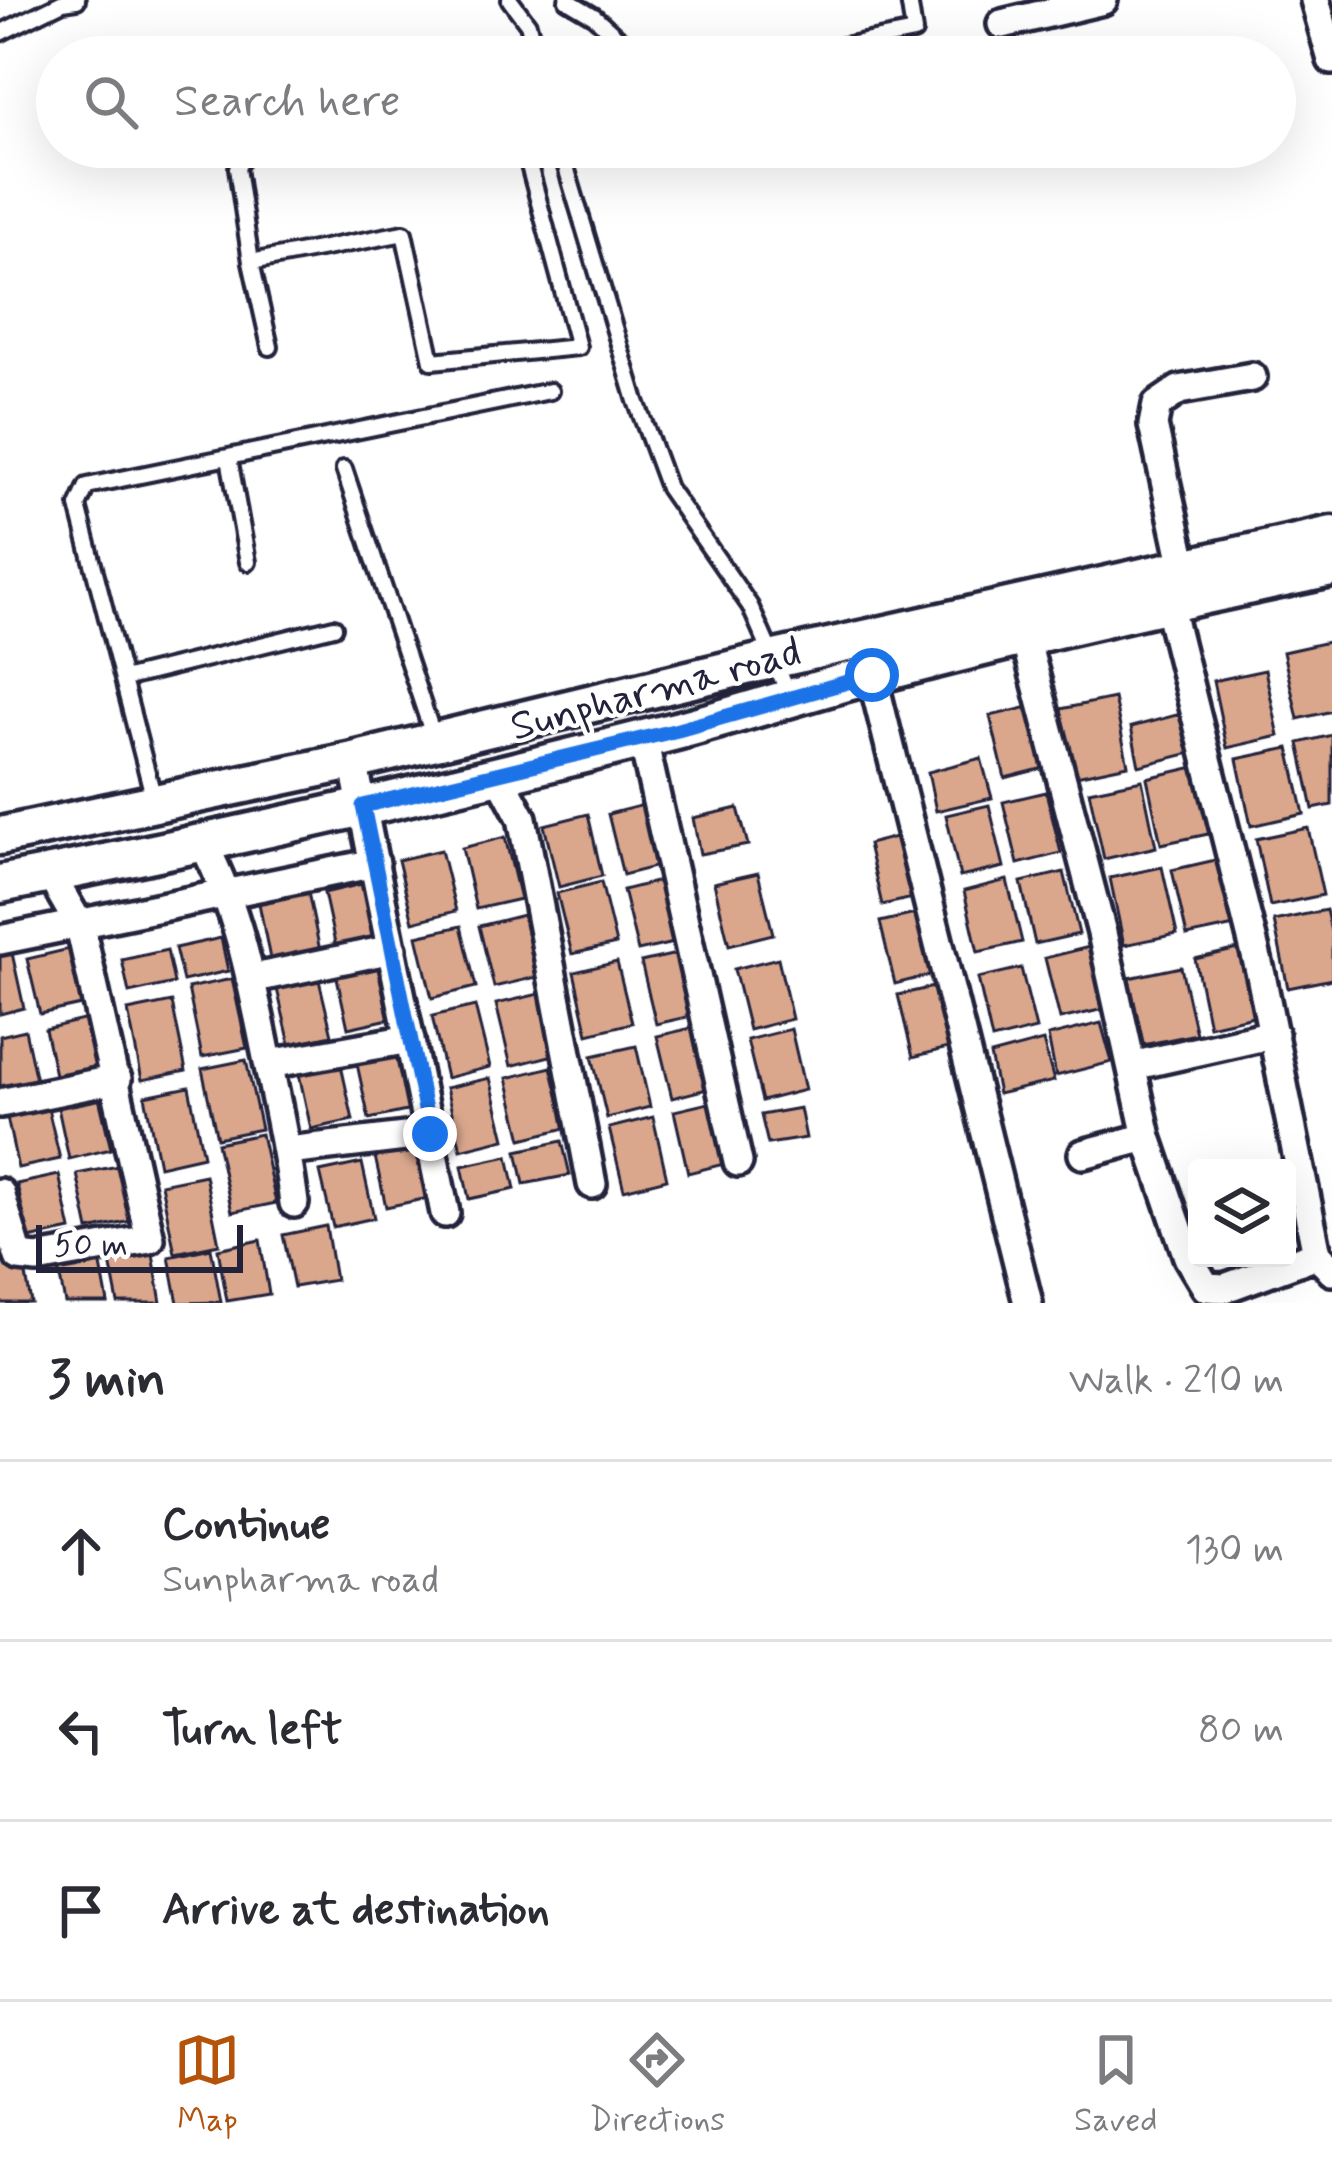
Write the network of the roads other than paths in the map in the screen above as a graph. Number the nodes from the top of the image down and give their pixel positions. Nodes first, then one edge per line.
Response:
1 (27, 0) edge
2 (77, 0) edge
3 (510, 0) edge
4 (567, 0) edge
5 (909, 0) edge
6 (1103, 0) edge
7 (1315, 0) edge
8 (32, 17) junction
9 (1002, 24) dead end
10 (0, 33) edge
11 (531, 36) edge
12 (616, 36) edge
13 (894, 36) edge
14 (1332, 60) edge
15 (237, 168) edge
16 (530, 168) edge
17 (566, 168) edge
18 (251, 262) junction
19 (270, 347) dead end
20 (1252, 376) dead end
21 (550, 391) dead end
22 (229, 458) junction
23 (344, 469) dead end
24 (248, 562) dead end
25 (1331, 564) edge
26 (1184, 568) junction
27 (1168, 603) junction
28 (334, 626) dead end
29 (1025, 638) junction
30 (775, 659) junction
31 (872, 675) junction
32 (123, 679) junction
33 (791, 698) junction
34 (643, 739) junction
35 (435, 741) junction
36 (353, 761) junction
37 (499, 775) junction
38 (155, 803) junction
39 (363, 806) junction
40 (0, 836) edge
41 (204, 845) junction
42 (375, 863) junction
43 (50, 874) junction
44 (0, 884) edge
45 (228, 892) junction
46 (80, 926) junction
47 (0, 940) edge
48 (392, 949) junction
49 (250, 979) junction
50 (1274, 1034) junction
51 (410, 1039) junction
52 (268, 1064) junction
53 (1132, 1066) junction
54 (117, 1079) junction
55 (0, 1103) edge
56 (430, 1134) junction
57 (1147, 1137) junction
58 (288, 1151) junction
59 (1083, 1154) dead end
60 (738, 1162) dead end
61 (592, 1184) dead end
62 (0, 1193) edge
63 (294, 1203) dead end
64 (446, 1213) dead end
65 (1325, 1262) edge
66 (1028, 1303) edge

1 - 8 lane
2 - 8 lane
3 - 11 lane
4 - 12 lane
5 - 13 lane
6 - 9 street
7 - 14 street
8 - 10 lane
15 - 18 lane
16 - 18 lane
17 - 30 lane
18 - 19 lane
20 - 26 street
21 - 22 lane
22 - 24 lane
22 - 32 lane
23 - 35 lane
25 - 26 street, Sunpharma road
25 - 27 street, Sunpharma road
26 - 30 street, Sunpharma road
27 - 29 street, Sunpharma road
27 - 50 street
28 - 32 lane
29 - 31 street, Sunpharma road
29 - 53 street
30 - 33 lane
30 - 35 street, Sunpharma road
31 - 33 street, Sunpharma road
31 - 66 street
32 - 38 lane
33 - 34 street, Sunpharma road
34 - 37 street, Sunpharma road
34 - 60 street
35 - 36 street, Sunpharma road
36 - 38 street, Sunpharma road
36 - 39 street
37 - 39 street, Sunpharma road
37 - 61 street
38 - 40 street, Sunpharma road
39 - 41 street, Sunpharma road
39 - 42 street
41 - 43 street, Sunpharma road
41 - 45 street
42 - 45 street
42 - 48 street
43 - 44 street, Sunpharma road
43 - 46 street
45 - 46 street
45 - 49 street
46 - 47 street
46 - 54 street
48 - 49 street
48 - 51 street
49 - 52 street
50 - 53 street
50 - 65 street
51 - 52 street
51 - 56 street
52 - 58 street
53 - 57 street
54 - 55 street
54 - 62 street
56 - 58 street
56 - 64 street
57 - 59 street
57 - 65 street
58 - 63 street

